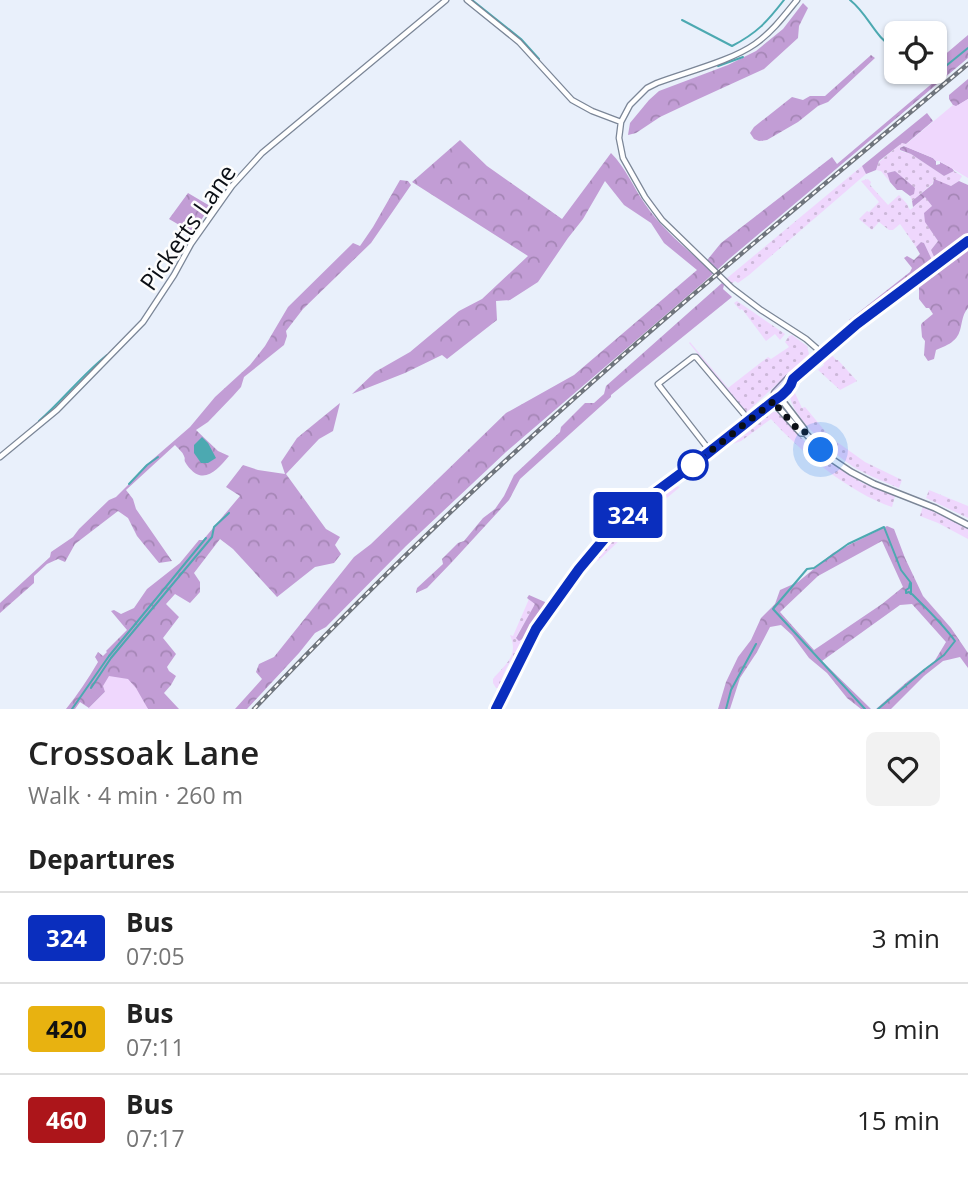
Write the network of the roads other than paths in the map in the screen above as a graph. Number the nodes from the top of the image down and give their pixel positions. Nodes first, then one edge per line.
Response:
1 (446, 0) edge
2 (467, 0) edge
3 (797, 0) edge
4 (621, 122) junction
5 (968, 241) edge
6 (822, 353) junction
7 (775, 400) junction
8 (749, 420) junction
9 (710, 452) junction
10 (0, 457) edge
11 (968, 525) edge
12 (496, 709) edge

1 - 10 street, Picketts Lane
2 - 4 street
3 - 4 street
4 - 6 street
5 - 6 main road
6 - 7 main road
7 - 8 main road
7 - 11 street
8 - 9 main road
8 - 9 street
9 - 12 main road

